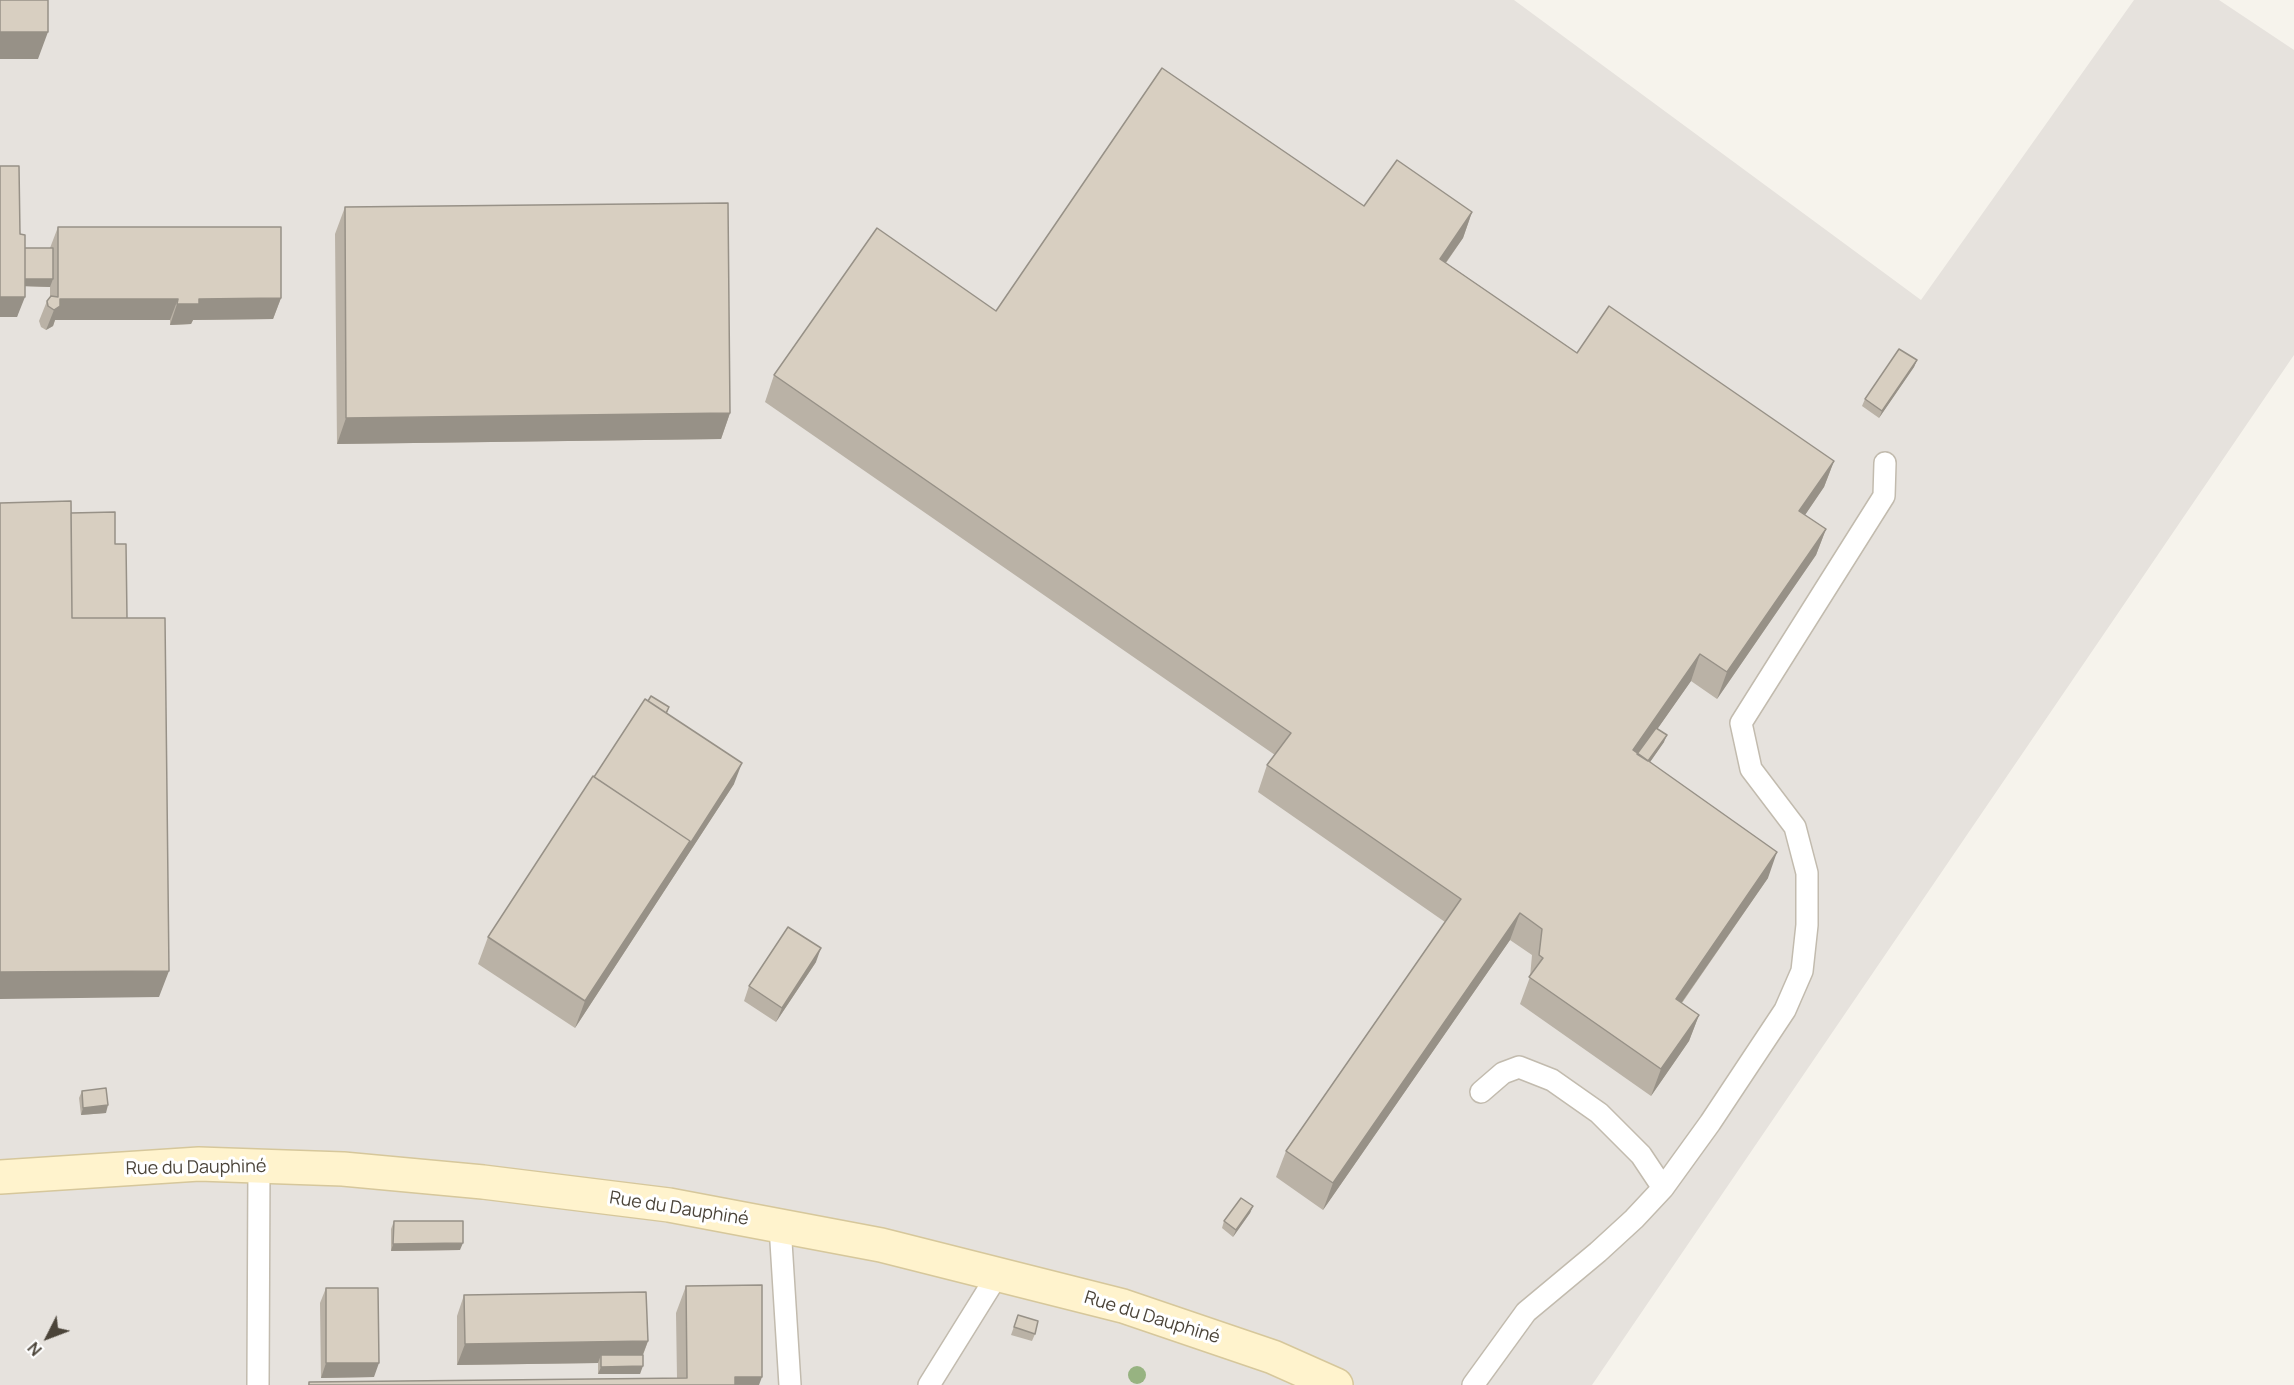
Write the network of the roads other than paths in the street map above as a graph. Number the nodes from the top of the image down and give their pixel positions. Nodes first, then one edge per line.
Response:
1 (1886, 463) dead end
2 (1481, 1092) dead end
3 (259, 1166) junction
4 (0, 1177) edge
5 (1663, 1188) junction
6 (780, 1226) junction
7 (998, 1274) junction
8 (258, 1385) edge
9 (790, 1385) edge
10 (929, 1385) edge
11 (1336, 1385) edge
12 (1473, 1385) edge

1 - 5 lane
2 - 5 lane
3 - 4 main road, Rue du Dauphiné
3 - 6 main road, Rue du Dauphiné
3 - 8 lane
5 - 12 lane
6 - 7 main road, Rue du Dauphiné
6 - 9 lane
7 - 10 lane
7 - 11 main road, Rue du Dauphiné

